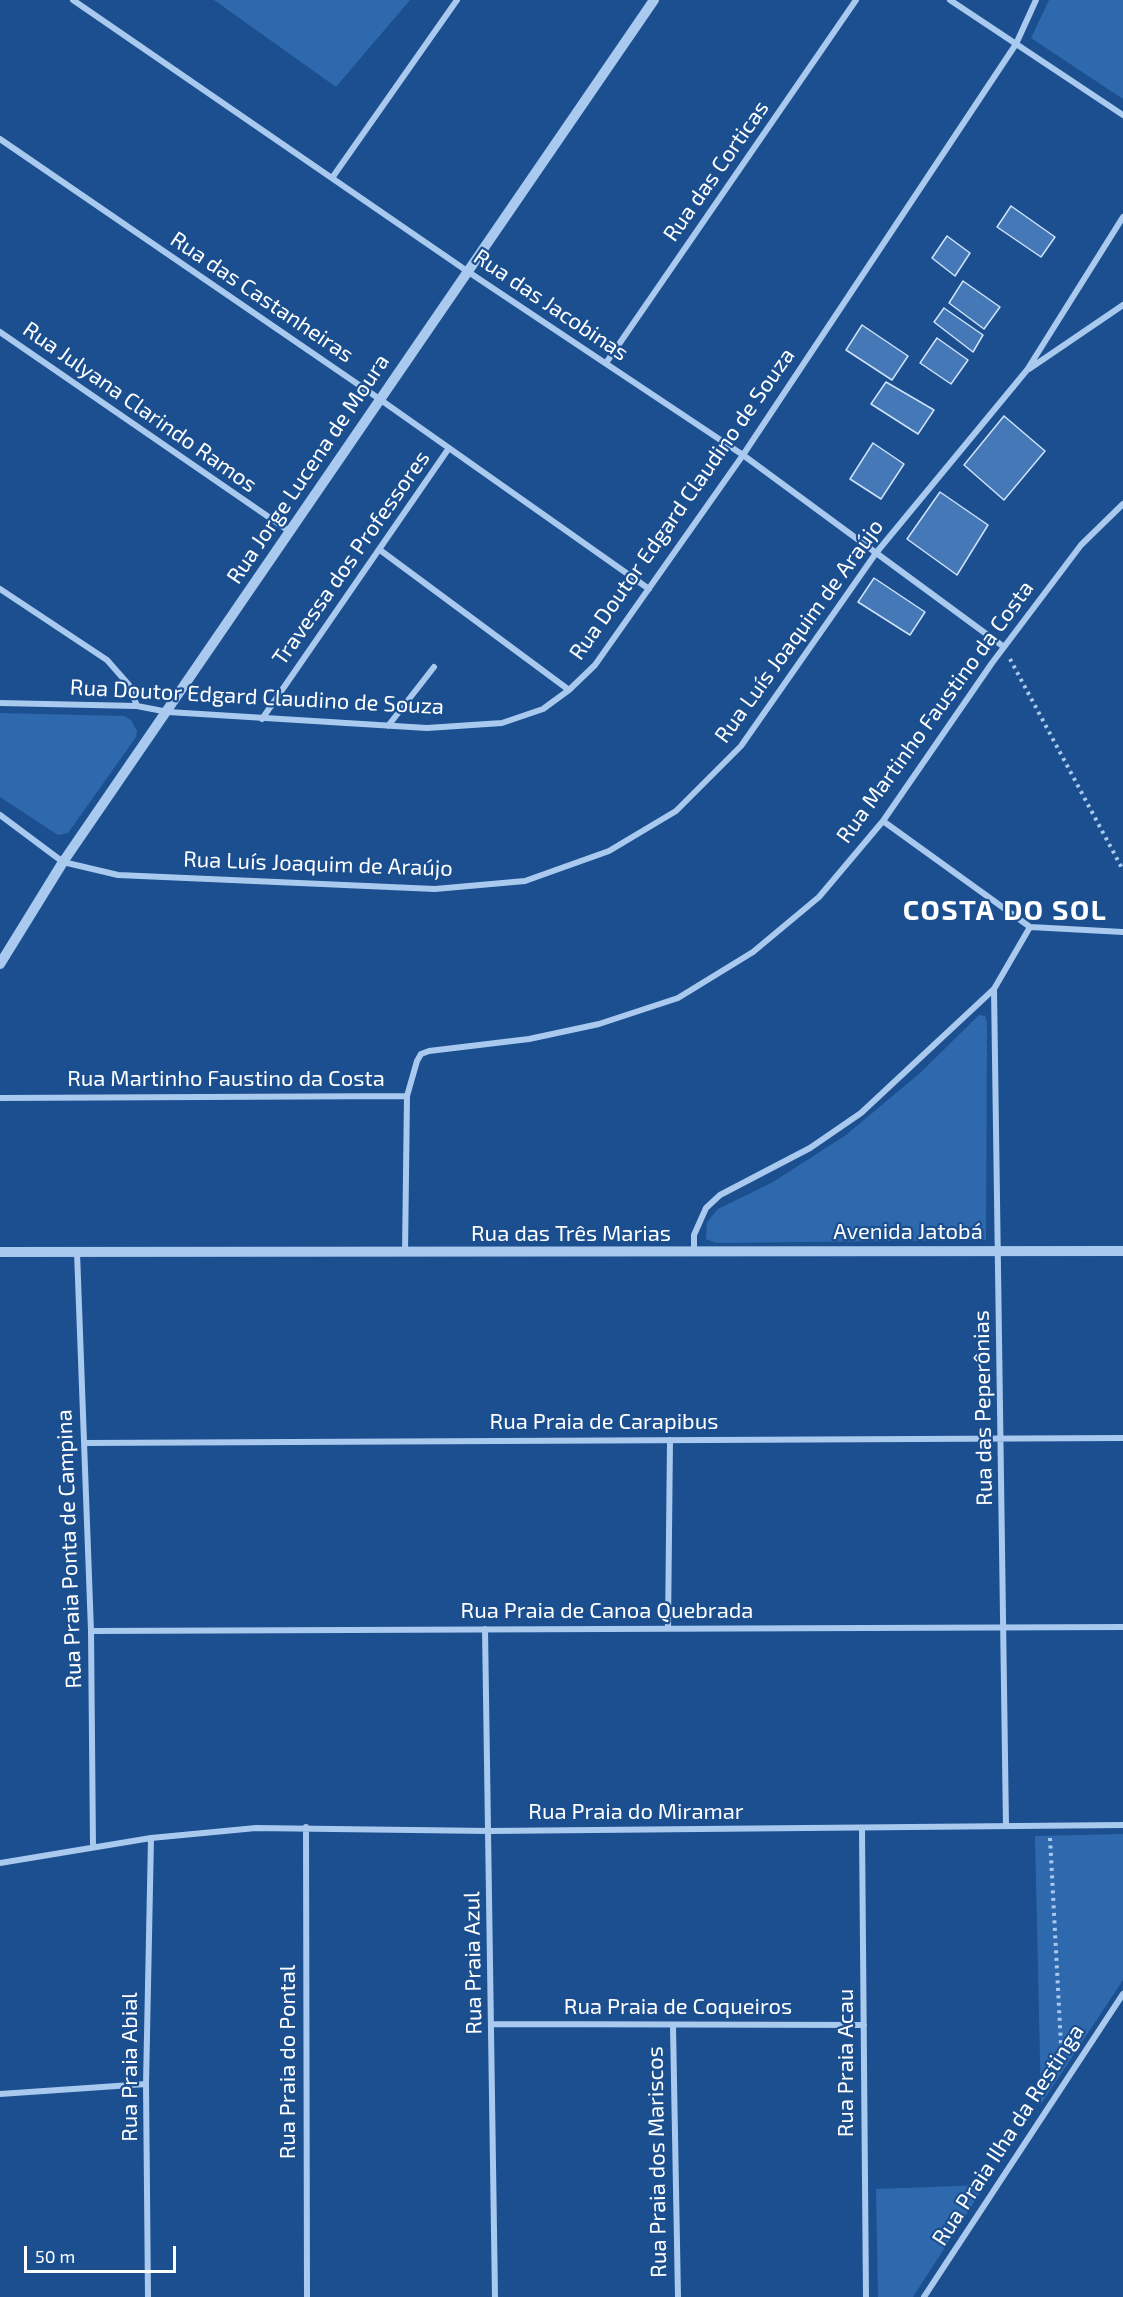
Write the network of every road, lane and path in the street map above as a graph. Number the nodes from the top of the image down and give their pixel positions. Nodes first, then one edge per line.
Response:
1 (73, 0) edge
2 (457, 0) edge
3 (654, 0) edge
4 (856, 0) edge
5 (950, 0) edge
6 (1036, 0) edge
7 (1016, 44) junction
8 (1123, 115) edge
9 (0, 139) edge
10 (332, 178) junction
11 (1123, 217) edge
12 (467, 271) junction
13 (1123, 305) edge
14 (0, 332) edge
15 (606, 363) junction
16 (1027, 370) junction
17 (378, 398) junction
18 (449, 448) junction
19 (743, 454) junction
20 (1123, 504) edge
21 (289, 531) junction
22 (380, 550) junction
23 (876, 553) junction
24 (0, 589) edge
25 (649, 589) junction
26 (1004, 647) junction
27 (434, 667) dead end
28 (569, 690) junction
29 (0, 703) edge
30 (138, 706) junction
31 (168, 712) junction
32 (262, 719) junction
33 (388, 726) junction
34 (0, 815) edge
35 (883, 821) junction
36 (63, 862) junction
37 (1123, 870) edge
38 (1030, 927) junction
39 (1123, 932) edge
40 (0, 964) edge
41 (994, 989) junction
42 (407, 1096) junction
43 (0, 1098) edge
44 (77, 1251) junction
45 (998, 1251) junction
46 (1123, 1251) edge
47 (0, 1252) edge
48 (405, 1253) junction
49 (694, 1253) junction
50 (1123, 1438) edge
51 (670, 1440) junction
52 (1002, 1440) junction
53 (84, 1443) junction
54 (1003, 1627) junction
55 (1123, 1627) edge
56 (485, 1629) junction
57 (668, 1629) junction
58 (91, 1631) junction
59 (1123, 1825) edge
60 (1006, 1826) junction
61 (1049, 1826) junction
62 (306, 1827) junction
63 (862, 1828) junction
64 (489, 1831) junction
65 (151, 1838) junction
66 (93, 1847) junction
67 (0, 1863) edge
68 (1123, 1994) edge
69 (492, 2024) junction
70 (864, 2025) junction
71 (673, 2026) junction
72 (1063, 2083) junction
73 (146, 2084) junction
74 (0, 2094) edge
75 (148, 2297) edge
76 (307, 2297) edge
77 (495, 2297) edge
78 (678, 2297) edge
79 (866, 2297) edge
80 (924, 2297) edge

1 - 10 street, Rua das Jacobinas
2 - 10 street
3 - 12 street, Rua Jorge Lucena de Moura
4 - 15 street, Rua das Corticas
5 - 7 street
6 - 7 street, Rua Doutor Edgard Claudino de Souza
7 - 8 street
7 - 19 street, Rua Doutor Edgard Claudino de Souza
9 - 17 street, Rua das Castanheiras
10 - 12 street, Rua das Jacobinas
11 - 16 street, Rua Luís Joaquim de Araújo
12 - 15 street, Rua das Jacobinas
12 - 17 street, Rua Jorge Lucena de Moura
13 - 16 street
14 - 21 street, Rua Julyana Clarindo Ramos
15 - 19 street, Rua das Jacobinas
16 - 23 street, Rua Luís Joaquim de Araújo
17 - 18 street, Rua das Castanheiras
17 - 21 street, Rua Jorge Lucena de Moura
18 - 22 street, Travessa dos Professores
18 - 25 street, Rua das Castanheiras
19 - 23 street, Rua das Jacobinas
19 - 25 street, Rua Doutor Edgard Claudino de Souza
20 - 26 street, Rua Martinho Faustino da Costa
21 - 31 street, Rua Jorge Lucena de Moura
22 - 28 street
22 - 32 street, Travessa dos Professores
23 - 26 street, Rua das Jacobinas
23 - 36 street, Rua Luís Joaquim de Araújo
24 - 30 street
25 - 28 street, Rua Doutor Edgard Claudino de Souza
26 - 35 street, Rua Martinho Faustino da Costa
26 - 37 path
27 - 33 street
28 - 33 street, Rua Doutor Edgard Claudino de Souza
29 - 30 street, Rua Doutor Edgard Claudino de Souza
30 - 31 street, Rua Doutor Edgard Claudino de Souza
31 - 32 street, Rua Doutor Edgard Claudino de Souza
31 - 36 street, Rua Jorge Lucena de Moura
32 - 33 street, Rua Doutor Edgard Claudino de Souza
34 - 36 street
35 - 38 street
35 - 42 street, Rua Martinho Faustino da Costa
36 - 40 street, Rua Jorge Lucena de Moura
38 - 39 street
38 - 41 street, Rua das Três Marias
41 - 45 street, Rua das Peperônias
41 - 49 street, Rua das Três Marias
42 - 43 street, Rua Martinho Faustino da Costa
42 - 48 street
44 - 47 street, Rua das Três Marias
44 - 48 street, Rua das Três Marias
44 - 53 street, Rua Praia Ponta de Campina
45 - 46 street, Avenida Jatobá
45 - 49 street, Avenida Jatobá
45 - 52 street, Rua das Peperônias
48 - 49 street, Rua das Três Marias
50 - 52 street, Rua Praia de Carapibus
51 - 52 street, Rua Praia de Carapibus
51 - 53 street, Rua Praia de Carapibus
51 - 57 street
52 - 54 street, Rua das Peperônias
53 - 58 street, Rua Praia Ponta de Campina
54 - 55 street, Rua Praia de Canoa Quebrada
54 - 57 street, Rua Praia de Canoa Quebrada
54 - 60 street, Rua das Peperônias
56 - 57 street, Rua Praia de Canoa Quebrada
56 - 58 street, Rua Praia de Canoa Quebrada
56 - 64 street, Rua Praia Azul
58 - 66 street, Rua Praia Ponta de Campina
59 - 61 street, Rua Praia do Miramar
60 - 61 street, Rua Praia do Miramar
60 - 63 street, Rua Praia do Miramar
61 - 72 path
62 - 64 street, Rua Praia do Miramar
62 - 65 street, Rua Praia do Miramar
62 - 76 street, Rua Praia do Pontal
63 - 64 street, Rua Praia do Miramar
63 - 70 street, Rua Praia Acau
64 - 69 street, Rua Praia Azul
65 - 66 street, Rua Praia do Miramar
65 - 73 street, Rua Praia Abial
66 - 67 street, Rua Praia do Miramar
68 - 72 street, Rua Praia Ilha da Restinga
69 - 71 street, Rua Praia de Coqueiros
69 - 77 street, Rua Praia Azul
70 - 71 street, Rua Praia de Coqueiros
70 - 79 street, Rua Praia Acau
71 - 78 street, Rua Praia dos Mariscos
72 - 80 street, Rua Praia Ilha da Restinga
73 - 74 street
73 - 75 street, Rua Praia Abial

